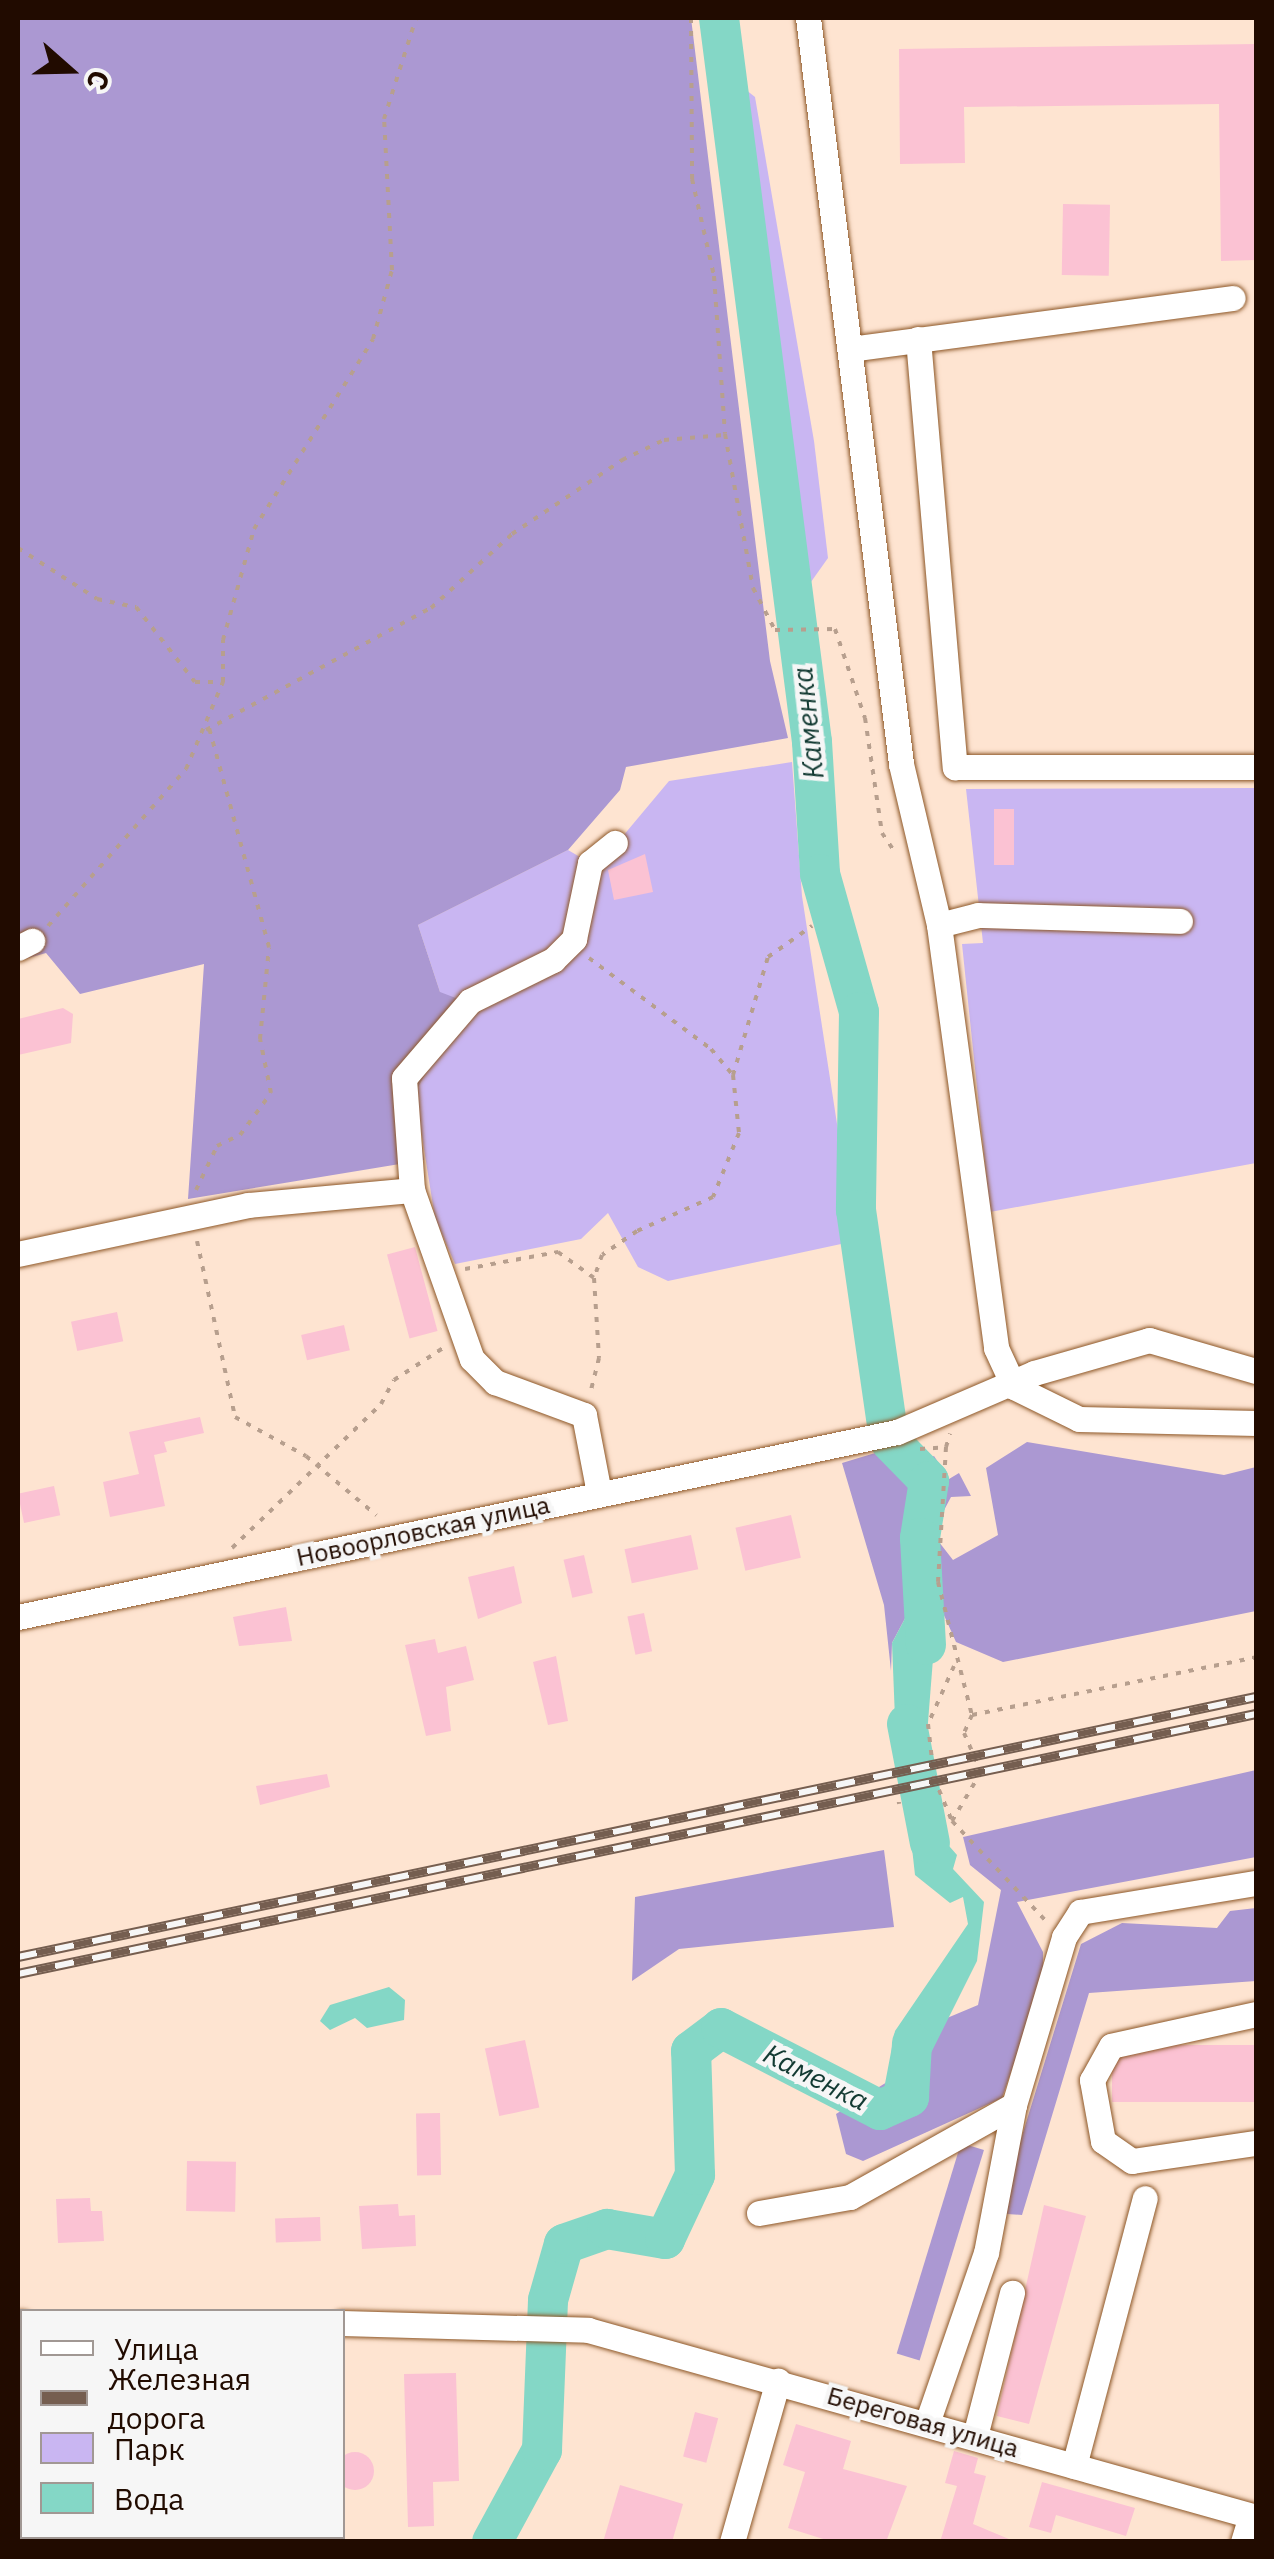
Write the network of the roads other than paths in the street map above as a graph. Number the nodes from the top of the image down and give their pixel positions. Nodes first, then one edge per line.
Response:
1 (808, 18) edge
2 (1233, 298) dead end
3 (918, 339) junction
4 (850, 350) junction
5 (1256, 767) edge
6 (615, 843) dead end
7 (1180, 921) dead end
8 (940, 925) junction
9 (412, 1190) junction
10 (18, 1254) edge
11 (1256, 1372) edge
12 (1014, 1386) junction
13 (1256, 1422) edge
14 (599, 1493) junction
15 (18, 1617) edge
16 (1256, 1883) edge
17 (1256, 2014) edge
18 (1014, 2105) junction
19 (1256, 2144) edge
20 (1145, 2198) dead end
21 (759, 2213) dead end
22 (1012, 2293) dead end
23 (345, 2322) edge
24 (778, 2380) junction
25 (927, 2422) junction
26 (974, 2436) junction
27 (1074, 2466) junction
28 (1254, 2516) edge
29 (732, 2542) edge
30 (1243, 2542) edge

1 - 4 street
2 - 3 street
3 - 4 street
3 - 5 street
4 - 8 street
6 - 9 street
7 - 8 street
8 - 12 street
9 - 10 street
9 - 14 street
11 - 12 street, Новоорловская улица
12 - 13 street
12 - 14 street, Новоорловская улица
14 - 15 street, Новоорловская улица
16 - 18 street
17 - 19 street
18 - 21 street
18 - 25 street
20 - 27 street
22 - 26 street
23 - 24 street, Береговая улица
24 - 25 street, Береговая улица
24 - 29 street
25 - 26 street, Береговая улица
26 - 27 street, Береговая улица
27 - 28 street, Береговая улица
28 - 30 street

